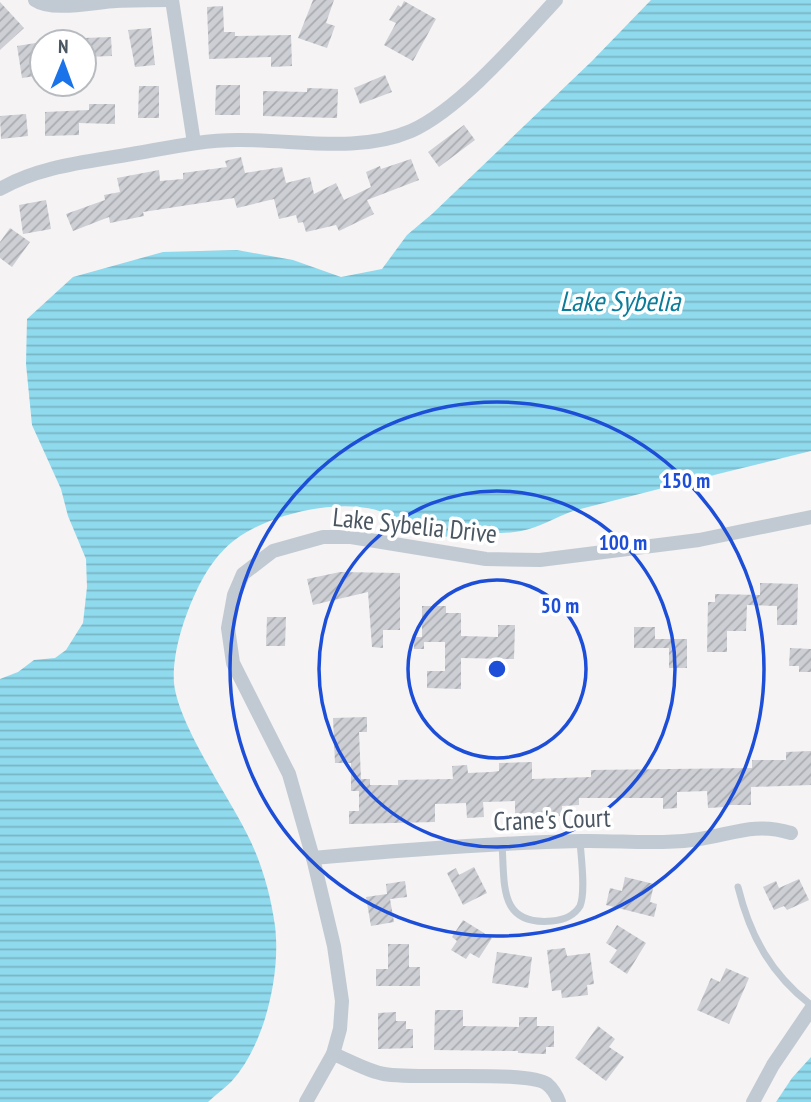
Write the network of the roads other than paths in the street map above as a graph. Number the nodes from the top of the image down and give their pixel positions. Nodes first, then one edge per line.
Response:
1 (35, 0) edge
2 (556, 0) edge
3 (194, 143) junction
4 (0, 189) edge
5 (811, 517) edge
6 (791, 833) dead end
7 (580, 841) junction
8 (502, 845) junction
9 (313, 858) junction
10 (738, 887) dead end
11 (811, 1007) edge
12 (333, 1054) junction
13 (306, 1102) edge
14 (559, 1102) edge
15 (753, 1102) edge

1 - 3 street
2 - 3 street
3 - 4 street
5 - 9 street, Lake Sybelia Drive
6 - 7 street, Crane's Court
7 - 8 street, Crane's Court
7 - 8 lane
8 - 9 street, Crane's Court
9 - 12 street, Lake Sybelia Drive
10 - 11 lane
11 - 15 street
12 - 13 street, Lake Sybelia Drive
12 - 14 street

